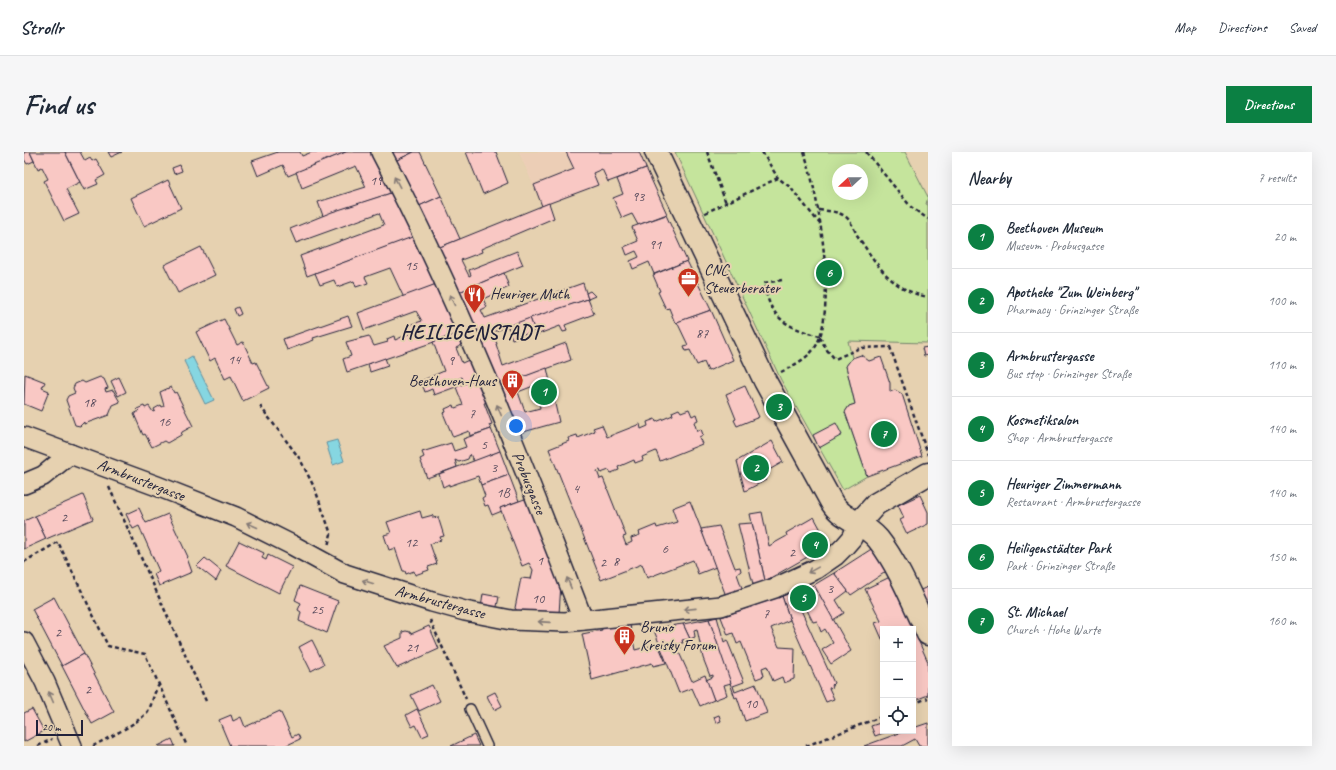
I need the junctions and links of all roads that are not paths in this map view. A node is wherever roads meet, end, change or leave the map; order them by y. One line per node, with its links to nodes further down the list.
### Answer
1 (381, 152): 8 (street, Probusgasse, one-way to 1)
2 (656, 152): 7 (street)
3 (24, 437): 4 (street, Armbrustergasse)
4 (70, 454): 6 (street); 8 (street, Armbrustergasse, one-way to 4)
5 (928, 474): 7 (street)
6 (24, 484)
7 (858, 524): 8 (street, Armbrustergasse, one-way to 8); 9 (street)
8 (583, 620)
9 (928, 634)
10 (24, 642): 12 (street, one-way to 10)
11 (470, 709): 13 (lane)
12 (72, 746)
13 (487, 746)

